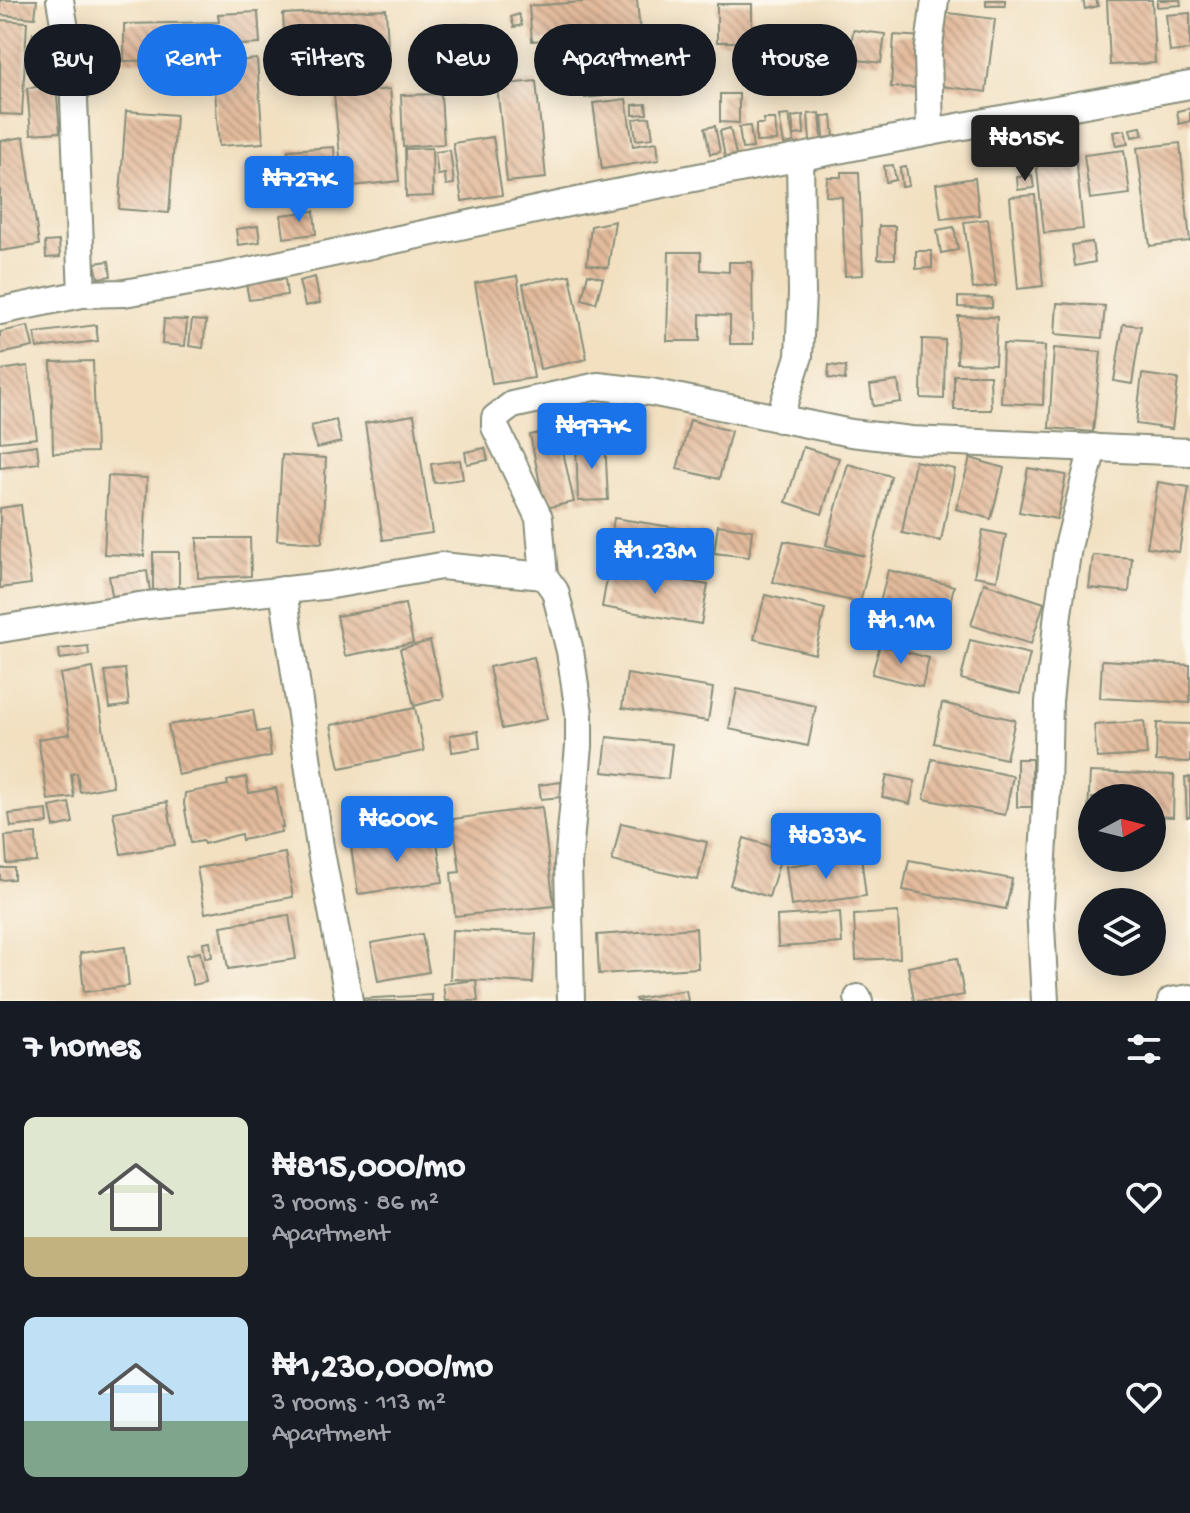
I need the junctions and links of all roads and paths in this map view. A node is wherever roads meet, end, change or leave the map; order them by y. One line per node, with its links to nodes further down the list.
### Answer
1 (60, 0): 6 (street)
2 (935, 0): 4 (street)
3 (1190, 85): 4 (street)
4 (930, 132): 5 (street)
5 (800, 158): 6 (street); 8 (street)
6 (82, 294): 7 (street)
7 (0, 311)
8 (779, 419): 9 (street); 11 (street)
9 (1093, 447): 10 (street); 17 (street)
10 (1190, 452)
11 (544, 576): 12 (street); 16 (street)
12 (283, 590): 13 (street); 15 (street)
13 (0, 629)
14 (1190, 998): 18 (street)
15 (349, 1001)
16 (571, 1001)
17 (1045, 1001)
18 (1171, 1001)

